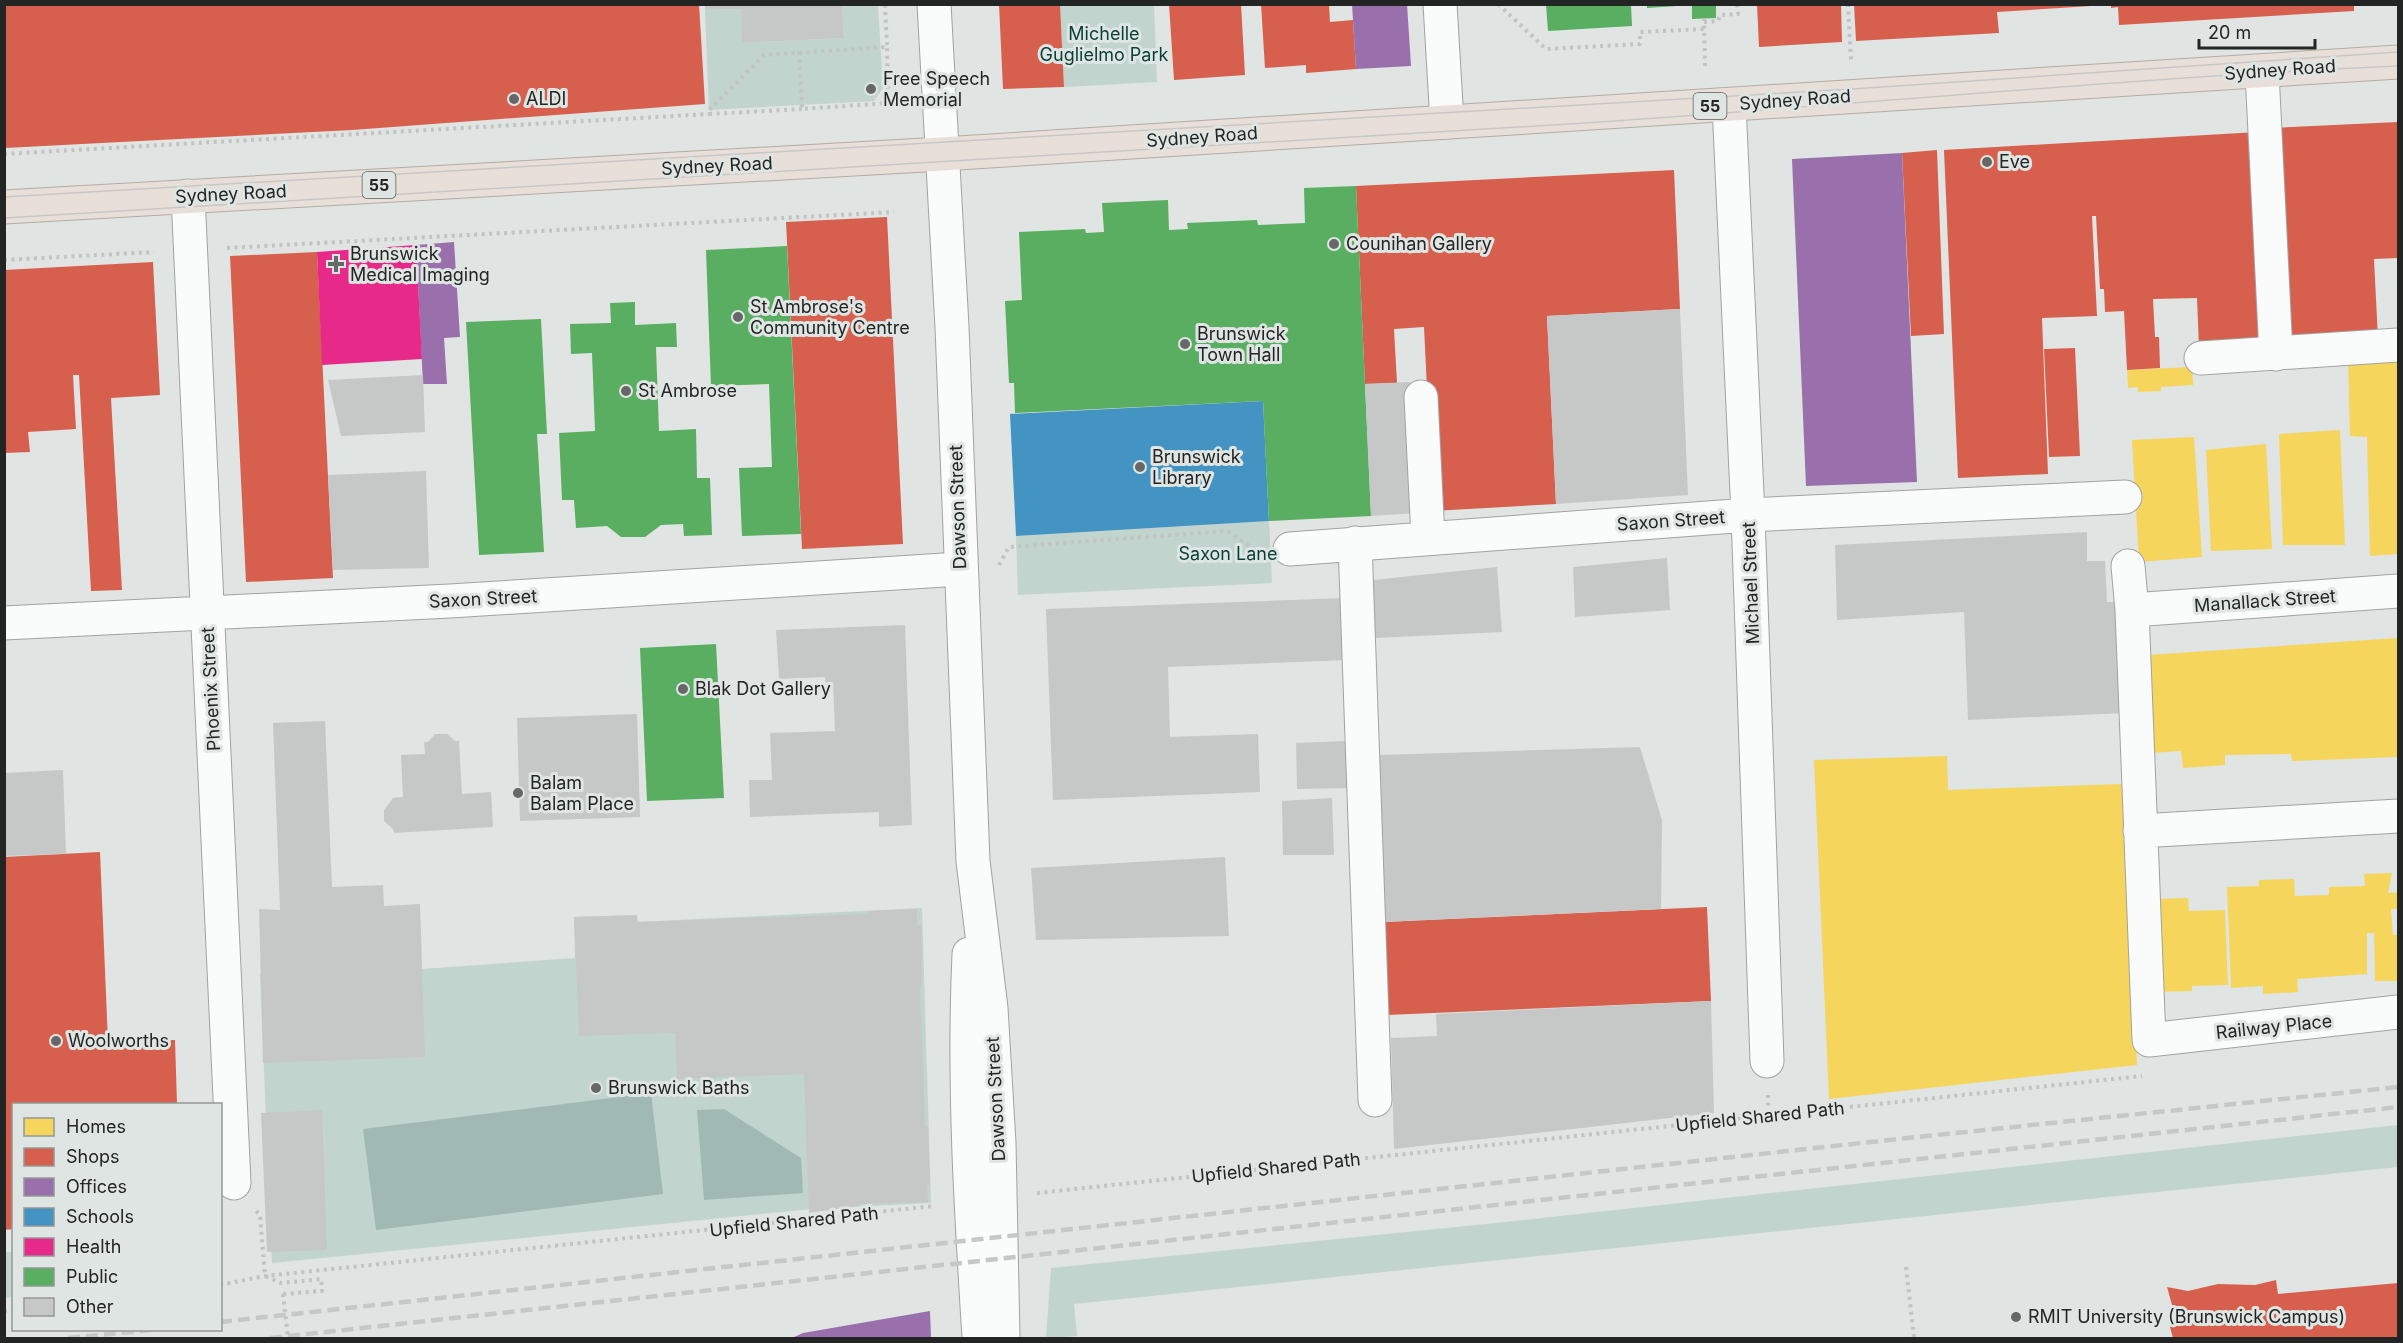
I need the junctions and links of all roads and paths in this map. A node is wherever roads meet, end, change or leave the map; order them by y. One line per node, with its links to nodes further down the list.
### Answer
1 (885, 4): 8 (path)
2 (934, 4): 18 (street, Dawson Street)
3 (1440, 4): 16 (street)
4 (1498, 4): 7 (path)
5 (1737, 4): 7 (path)
6 (1848, 4): 12 (path)
7 (1705, 29): 13 (path)
8 (888, 47): 9 (path); 14 (path)
9 (799, 52): 14 (path); 15 (path)
10 (2398, 62): 11 (highway, Sydney Road / 55)
11 (2262, 72): 12 (highway, Sydney Road / 55); 25 (street)
12 (1852, 96): 13 (highway, Sydney Road / 55)
13 (1717, 105): 16 (highway, Sydney Road / 55); 29 (street, Michael Street)
14 (802, 109): 15 (path)
15 (709, 114): 17 (path)
16 (1447, 122): 18 (highway, Sydney Road / 55)
17 (4, 154)
18 (942, 154): 19 (highway, Sydney Road / 55); 36 (street, Dawson Street)
19 (188, 196): 20 (highway, Sydney Road / 55); 22 (street, Phoenix Street)
20 (4, 207)
21 (894, 212): 22 (path)
22 (190, 250): 23 (path); 39 (street, Phoenix Street)
23 (4, 260)
24 (2398, 345): 25 (street)
25 (2276, 354): 26 (street)
26 (2202, 358)
27 (1421, 397): 30 (street)
28 (2125, 497): 29 (street, Saxon Street)
29 (1749, 515): 30 (street, Saxon Street); 44 (street, Michael Street)
30 (1428, 538): 31 (street, Saxon Street)
31 (1355, 543): 32 (street, Saxon Street); 46 (street)
32 (1290, 549)
33 (1258, 552): 34 (path)
34 (999, 566)
35 (2128, 566): 38 (street)
36 (960, 569): 39 (street, Saxon Street); 48 (street, Dawson Street)
37 (2398, 591): 38 (street, Manallack Street)
38 (2132, 610): 42 (street)
39 (207, 613): 40 (street, Saxon Street); 47 (street, Phoenix Street)
40 (4, 623)
41 (2398, 816): 42 (street)
42 (2140, 831): 43 (street, Railway Place)
43 (2398, 1012)
44 (1767, 1061)
45 (2153, 1075): 48 (path, Upfield Shared Path)
46 (1375, 1100)
47 (234, 1183): 50 (path)
48 (985, 1196): 50 (path, Upfield Shared Path); 53 (street, Dawson Street); 54 (street, Dawson Street)
49 (1906, 1267): 55 (path)
50 (265, 1276): 51 (path, Upfield Shared Path); 52 (path, bridge)
51 (222, 1285)
52 (288, 1338)
53 (979, 1338)
54 (1003, 1338)
55 (1914, 1338)

